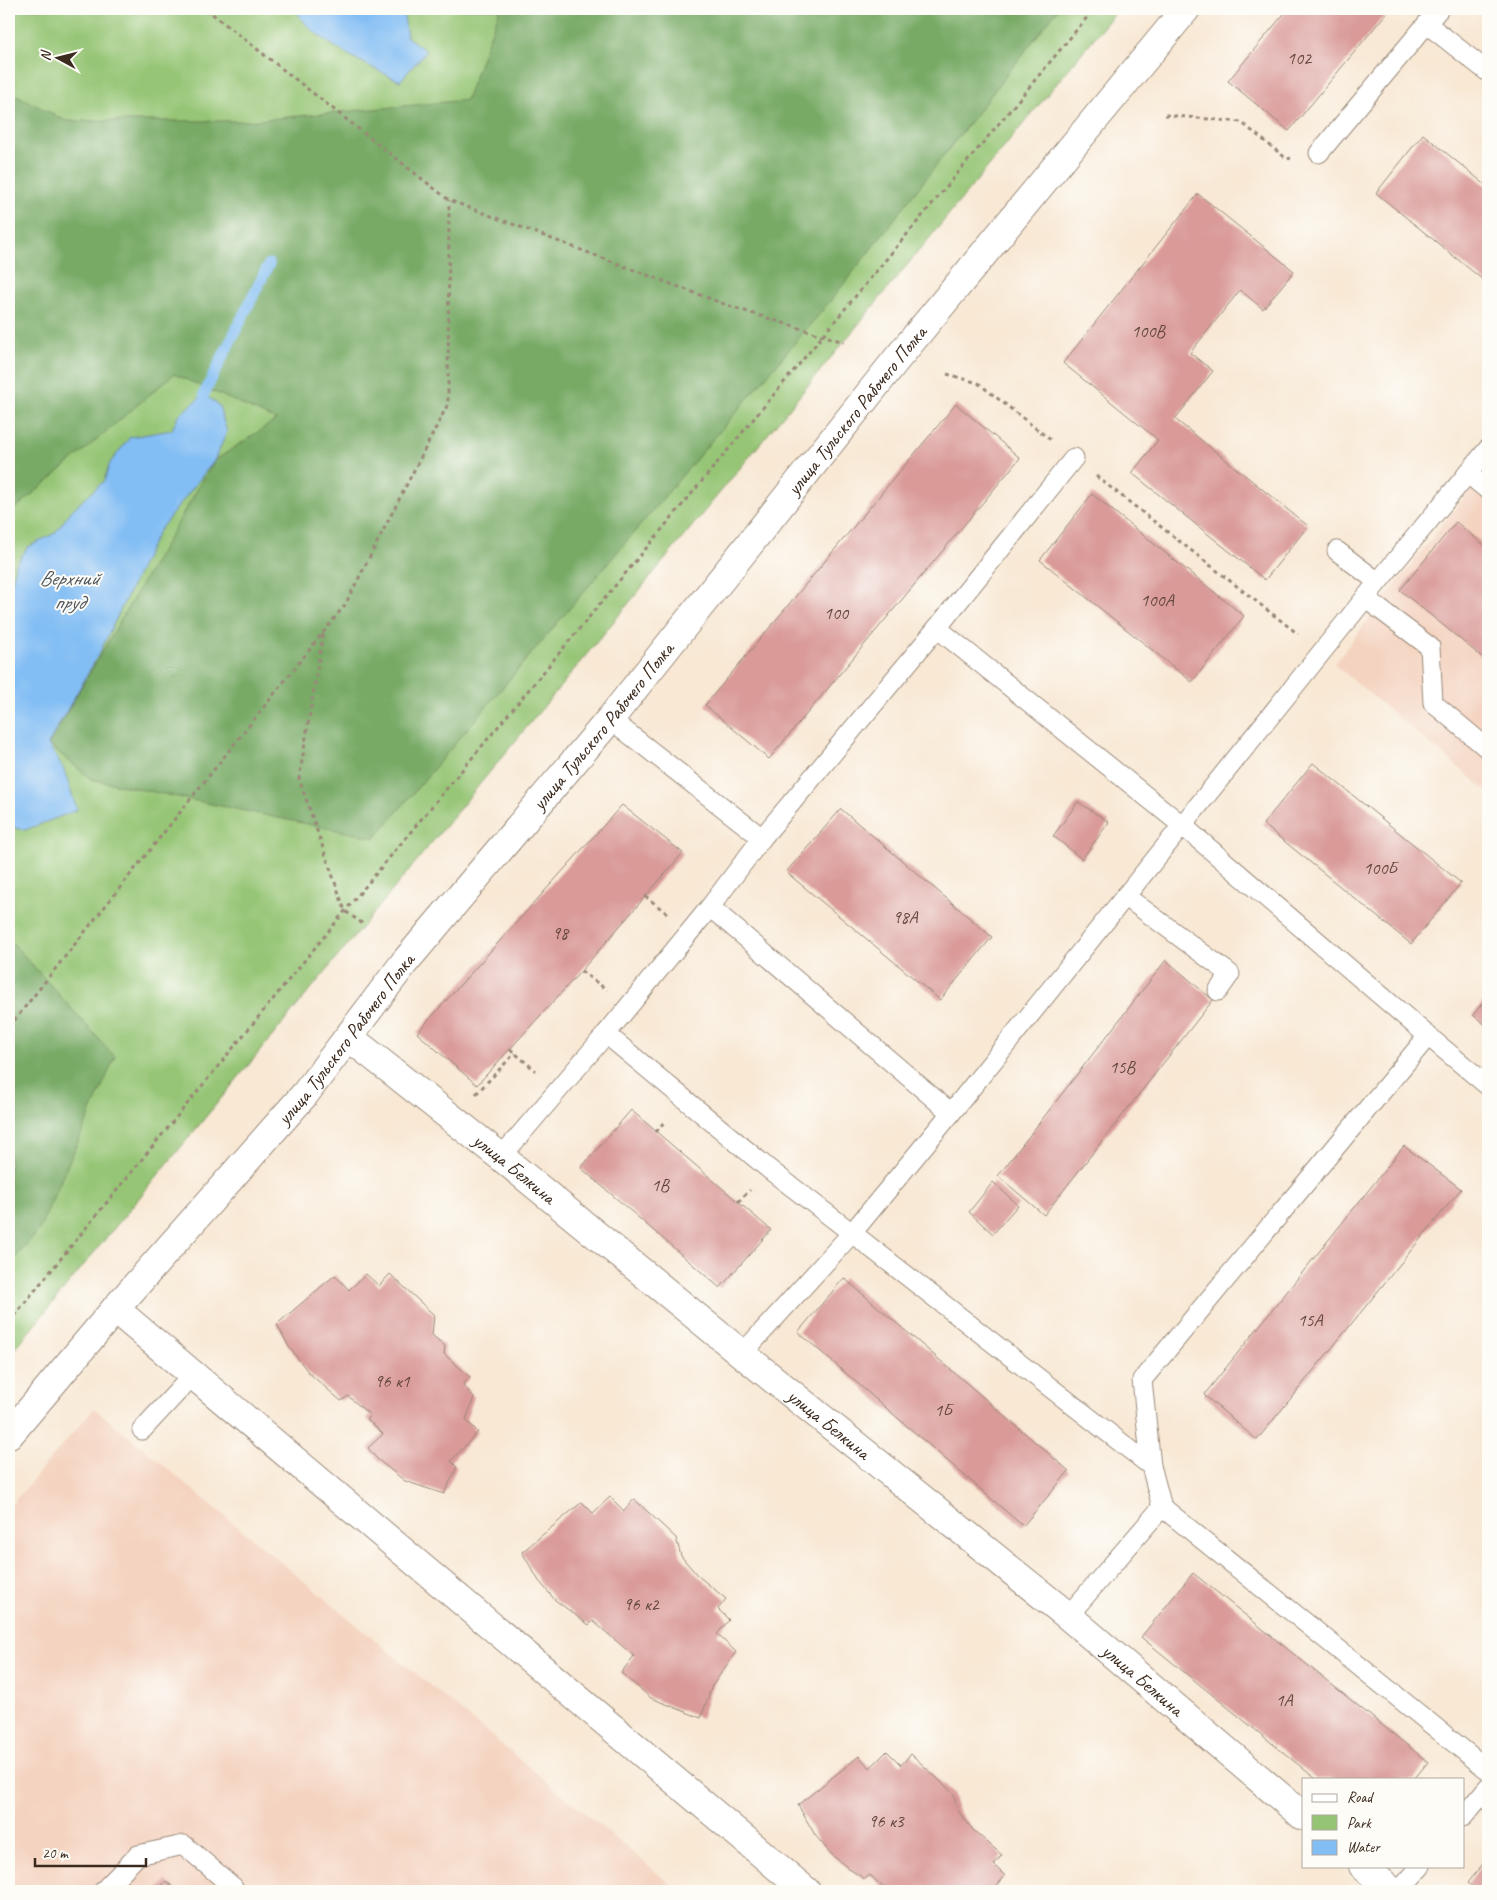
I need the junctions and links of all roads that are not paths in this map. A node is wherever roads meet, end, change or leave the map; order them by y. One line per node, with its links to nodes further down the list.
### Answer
1 (1186, 9): 14 (street, улица Тульского Рабочего Полка)
2 (1439, 9): 3 (lane)
3 (1427, 24): 4 (lane); 5 (lane)
4 (1488, 72)
5 (1319, 153)
6 (1488, 449): 8 (lane)
7 (1074, 458): 13 (lane)
8 (1468, 473): 9 (lane); 11 (lane)
9 (1488, 490)
10 (1337, 551): 11 (lane)
11 (1378, 582): 12 (lane)
12 (1365, 598): 15 (lane); 16 (lane)
13 (937, 628): 16 (lane); 17 (lane)
14 (610, 719): 17 (lane); 23 (street, улица Тульского Рабочего Полка)
15 (1488, 750)
16 (1183, 826): 18 (lane); 22 (lane)
17 (762, 838): 19 (lane)
18 (1125, 896): 20 (lane); 25 (lane)
19 (710, 906): 21 (lane); 25 (lane)
20 (1218, 991)
21 (606, 1034): 26 (lane); 27 (lane)
22 (1428, 1036): 24 (lane); 33 (lane)
23 (350, 1038): 26 (street, улица Белкина); 28 (street, улица Тульского Рабочего Полка)
24 (1488, 1086)
25 (951, 1113): 27 (lane)
26 (501, 1157): 29 (street, улица Белкина)
27 (852, 1233): 29 (lane); 33 (lane)
28 (114, 1309): 30 (street); 32 (street, улица Тульского Рабочего Полка)
29 (742, 1354): 35 (street, улица Белкина)
30 (193, 1375): 31 (lane); 44 (street)
31 (142, 1430)
32 (9, 1436)
33 (1150, 1466): 34 (lane)
34 (1162, 1507): 35 (lane); 36 (lane)
35 (1068, 1616): 38 (street, улица Белкина)
36 (1488, 1770)
37 (1488, 1787): 39 (lane)
38 (1302, 1815)
39 (1464, 1815)
40 (1365, 1868): 45 (street)
41 (1419, 1868): 46 (lane)
42 (103, 1891): 43 (lane)
43 (235, 1891)
44 (806, 1891)
45 (1392, 1891)
46 (1399, 1891)

